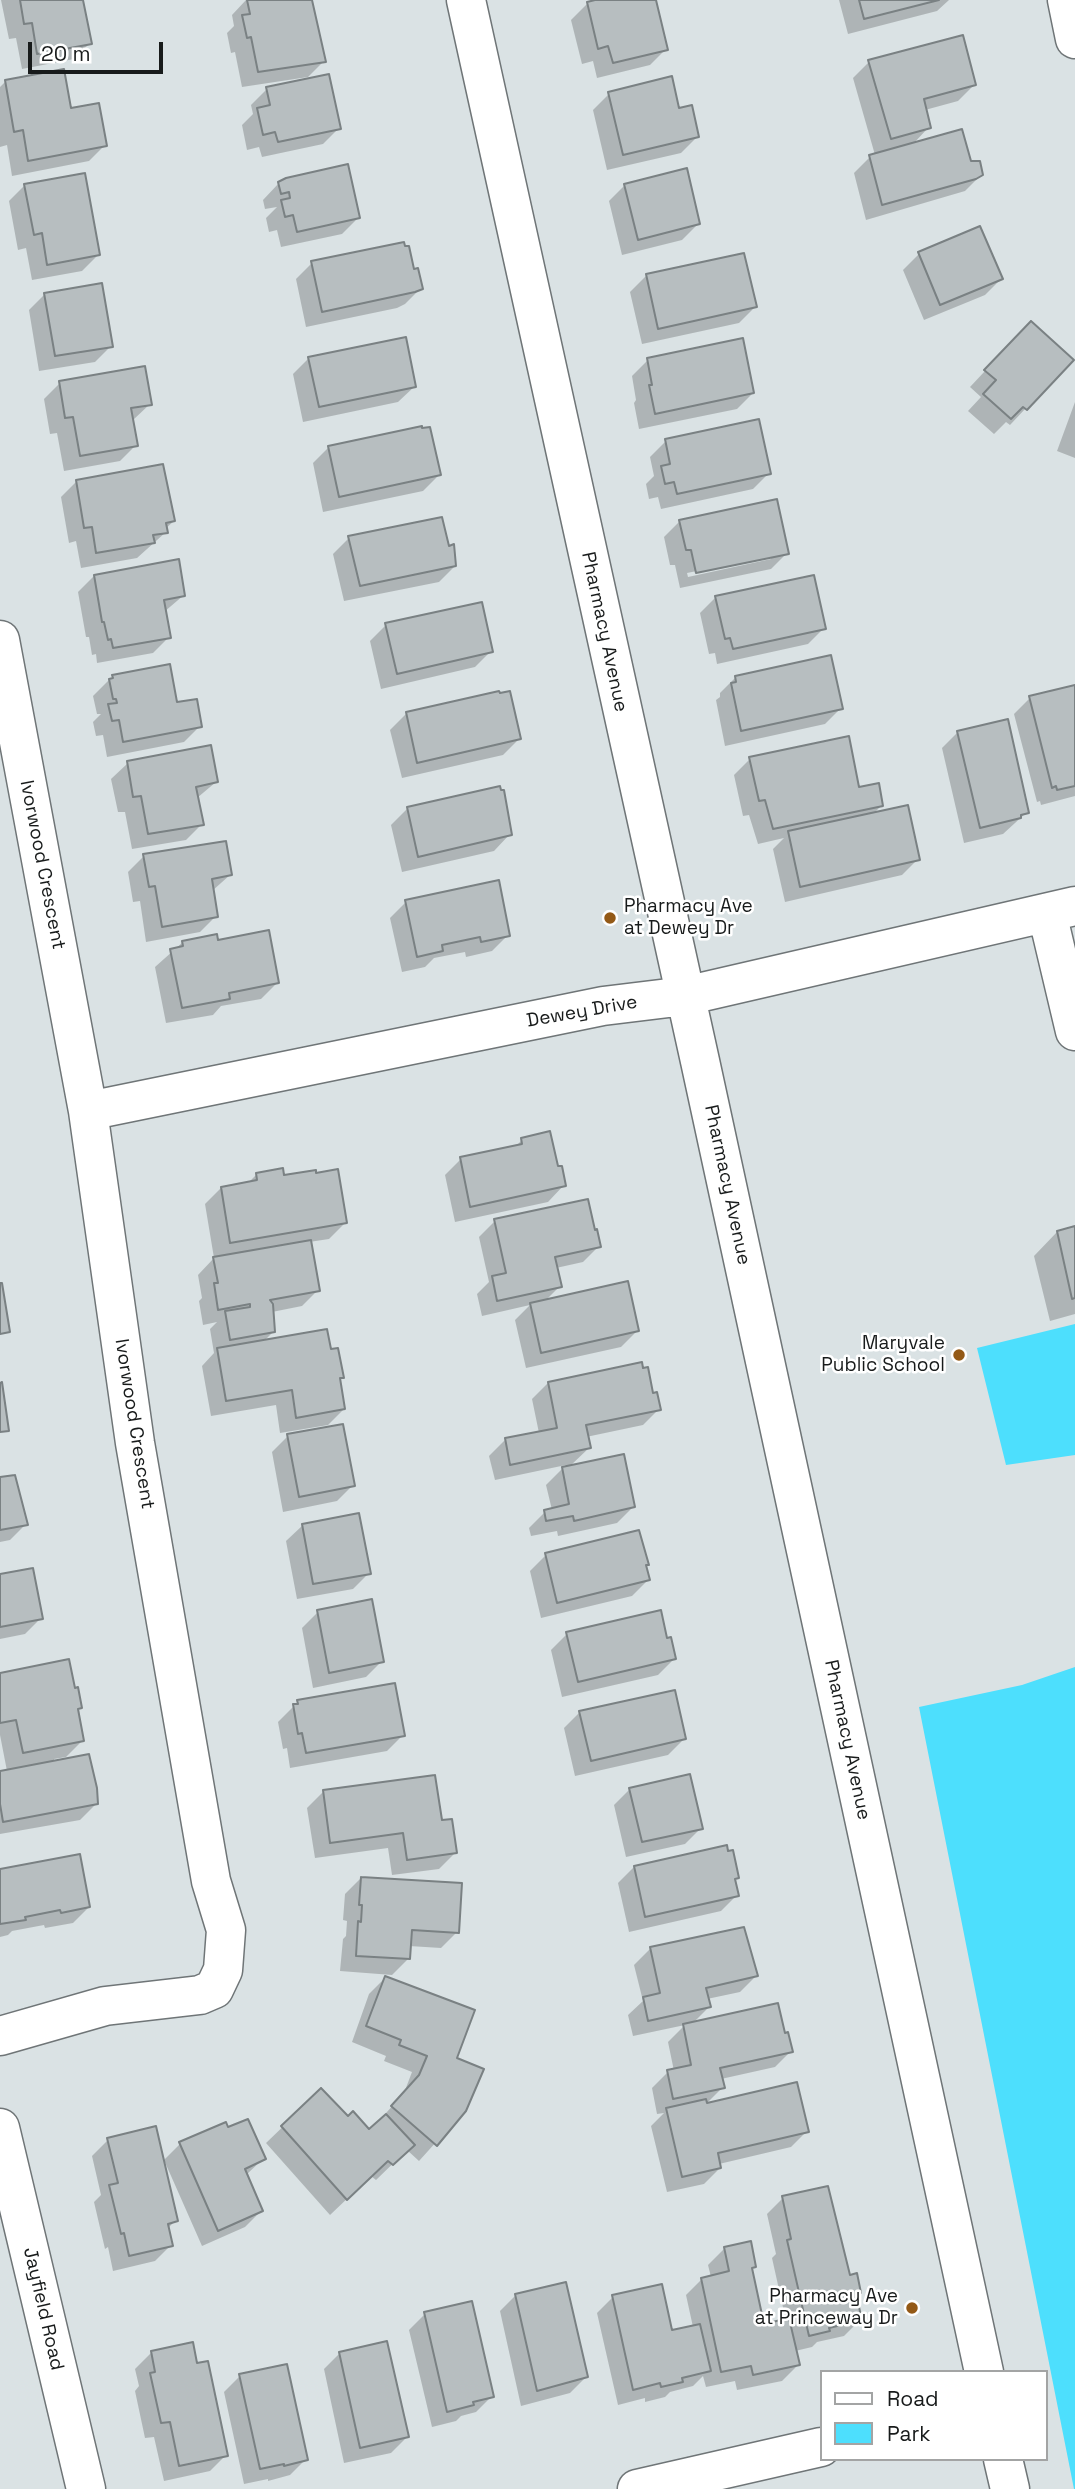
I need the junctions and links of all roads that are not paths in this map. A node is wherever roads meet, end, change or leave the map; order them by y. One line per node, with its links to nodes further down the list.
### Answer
1 (466, 0): 6 (street, Pharmacy Avenue)
2 (1067, 0): 3 (street)
3 (1075, 39)
4 (0, 640): 8 (street, Ivorwood Crescent)
5 (1061, 910): 6 (street, Dewey Drive); 7 (street)
6 (685, 996): 8 (street, Dewey Drive); 11 (street, Pharmacy Avenue)
7 (1073, 1011)
8 (88, 1111): 9 (street, Ivorwood Crescent)
9 (0, 2036)
10 (0, 2128): 14 (street, Jayfield Road)
11 (984, 2370)
12 (820, 2447): 15 (street)
13 (1003, 2461): 16 (street)
14 (86, 2489)
15 (637, 2489)
16 (1010, 2489)

